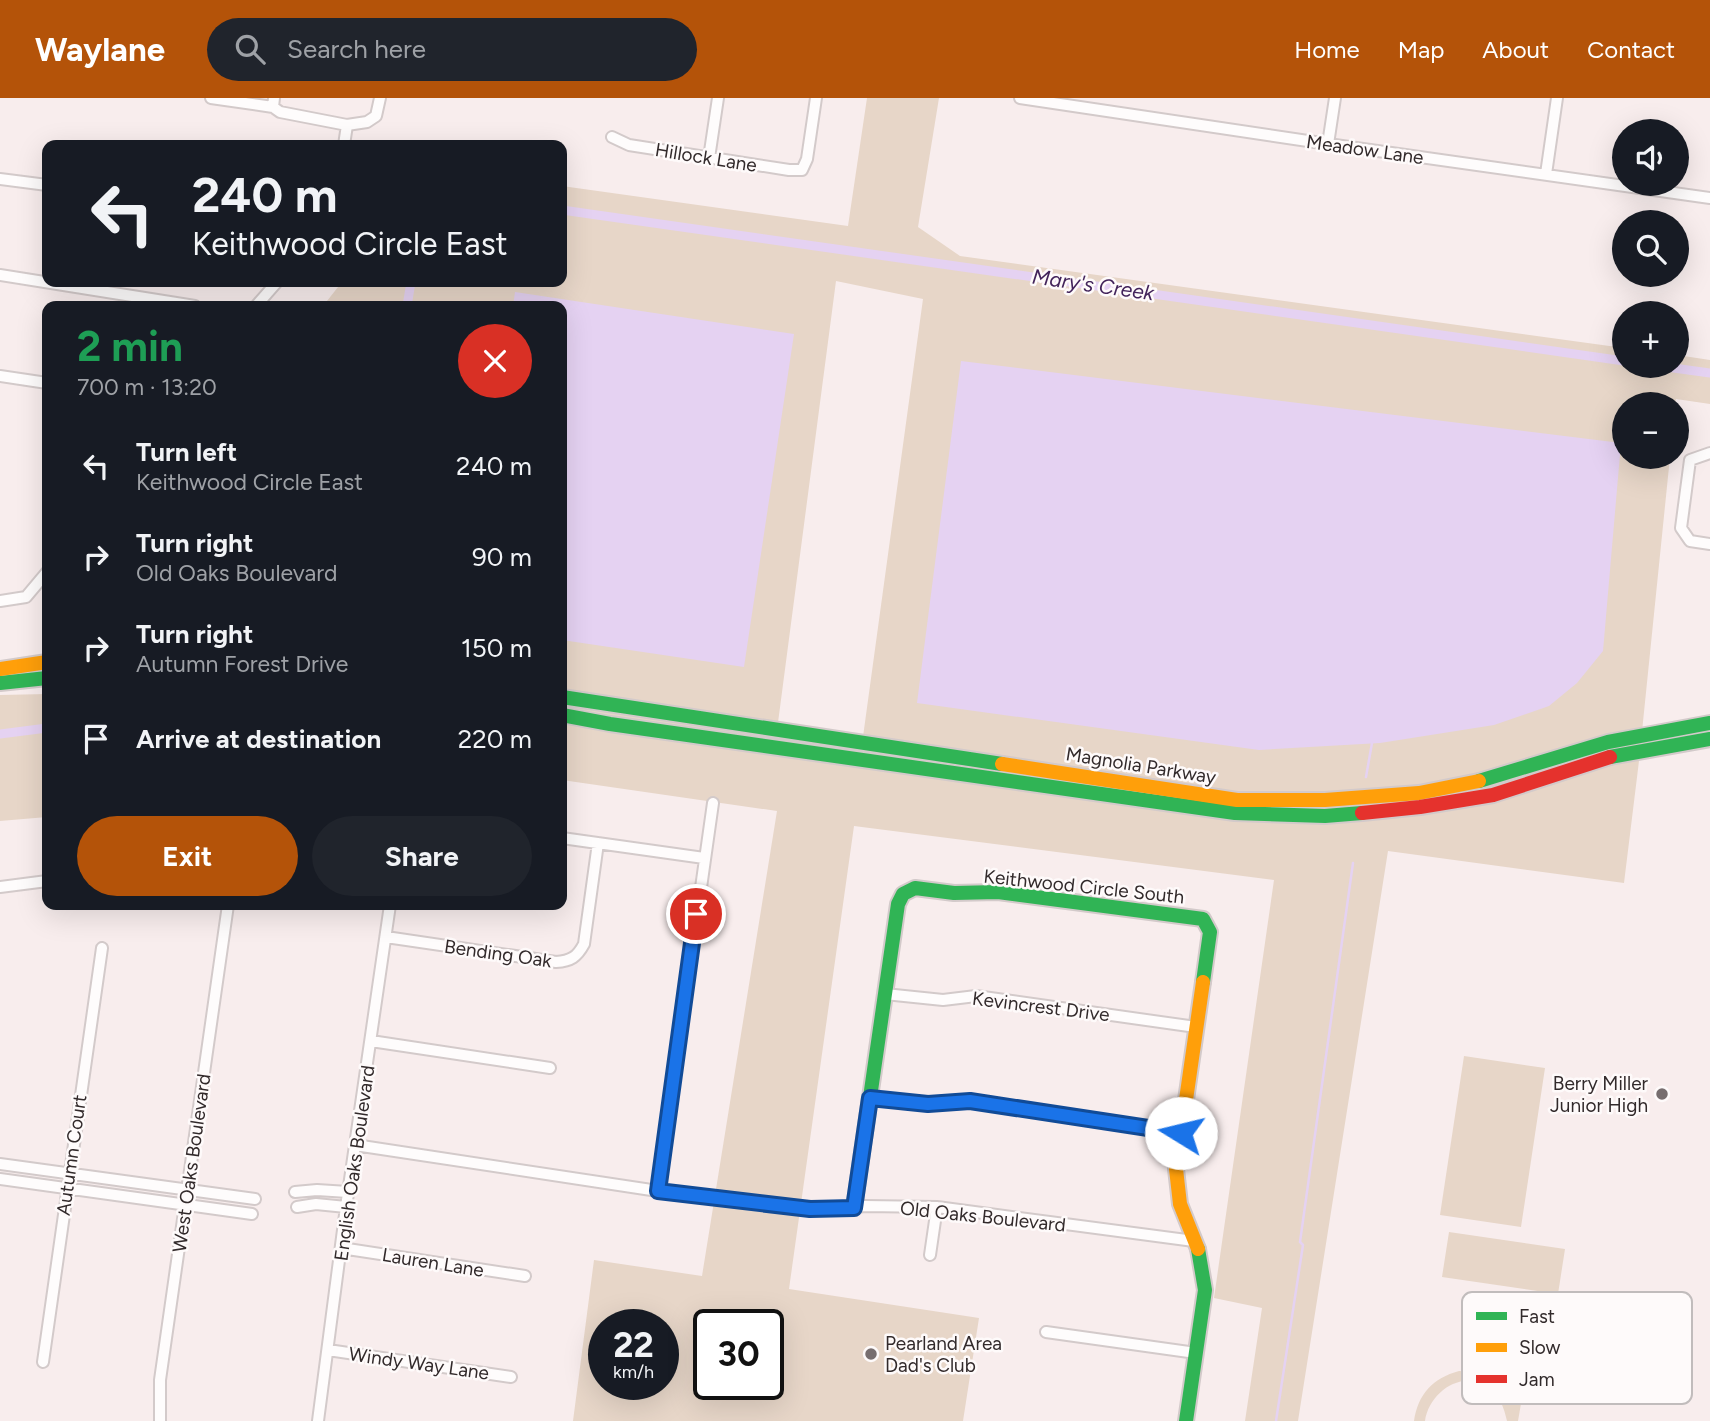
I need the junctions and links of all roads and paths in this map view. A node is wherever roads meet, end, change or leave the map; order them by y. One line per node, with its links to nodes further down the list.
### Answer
1 (211, 98): 9 (street)
2 (380, 98): 11 (street)
3 (718, 98): 15 (street)
4 (816, 98): 15 (street, Hillock Lane)
5 (1020, 98): 10 (street, Meadow Lane)
6 (1113, 98): 10 (street)
7 (1335, 98): 14 (street)
8 (1557, 98): 16 (street)
9 (273, 102): 11 (street)
10 (1111, 111): 14 (street, Meadow Lane)
11 (347, 125): 13 (street)
12 (612, 137): 15 (street, Hillock Lane)
13 (345, 140)
14 (1328, 145): 16 (street, Meadow Lane)
15 (709, 158)
16 (1546, 174): 19 (street, Meadow Lane)
17 (0, 179): 18 (street)
18 (42, 184)
19 (1710, 198)
20 (0, 275): 21 (street)
21 (42, 282)
22 (75, 287): 24 (street)
23 (273, 287): 25 (street)
24 (164, 301)
25 (260, 301)
26 (0, 376): 27 (street)
27 (42, 382)
28 (1708, 453): 29 (street)
29 (1710, 544)
30 (42, 578): 31 (street)
31 (0, 601)
32 (42, 663): 33 (street)
33 (0, 669)
34 (42, 679): 35 (street)
35 (0, 683)
36 (567, 698): 38 (street, Magnolia Parkway)
37 (567, 716): 41 (street, Magnolia Parkway)
38 (724, 722): 41 (street); 42 (street, Magnolia Parkway)
39 (1710, 723): 44 (street, Magnolia Parkway)
40 (1710, 739): 44 (street, Magnolia Parkway)
41 (721, 740): 43 (street, Magnolia Parkway)
42 (883, 745): 43 (street); 46 (street, Magnolia Parkway)
43 (880, 763): 46 (street, Magnolia Parkway)
44 (1442, 796): 46 (street, Magnolia Parkway)
45 (713, 803): 49 (street)
46 (1253, 807)
47 (567, 839): 48 (street)
48 (598, 843): 49 (street); 54 (street, Bending Oak)
49 (704, 858): 68 (street)
50 (42, 882): 51 (street)
51 (0, 887)
52 (227, 910): 67 (street, West Oaks Boulevard)
53 (389, 910): 54 (street, English Oaks Boulevard)
54 (386, 937): 58 (street, English Oaks Boulevard)
55 (102, 948): 64 (street, Autumn Court)
56 (885, 994): 57 (street, Kevincrest Drive); 57 (street, Keithwood Circle South); 60 (street)
57 (1196, 1027): 61 (street)
58 (371, 1041): 59 (street); 62 (street, English Oaks Boulevard)
59 (550, 1068)
60 (870, 1098): 61 (street); 76 (street)
61 (1181, 1133): 78 (street)
62 (355, 1145): 68 (street, Old Oaks Boulevard); 70 (street, English Oaks Boulevard)
63 (0, 1164): 64 (street)
64 (69, 1173): 66 (street, Autumn Court); 67 (street)
65 (0, 1179): 66 (street)
66 (66, 1188): 72 (street); 85 (street, Autumn Court)
67 (187, 1190): 71 (street); 72 (street, West Oaks Boulevard)
68 (658, 1191): 76 (street, Old Oaks Boulevard)
69 (295, 1192): 70 (street)
70 (348, 1192): 74 (street, English Oaks Boulevard)
71 (255, 1199)
72 (184, 1206): 77 (street); 87 (street, West Oaks Boulevard)
73 (297, 1207): 74 (street)
74 (346, 1207): 79 (street, English Oaks Boulevard)
75 (937, 1207): 76 (street, Old Oaks Boulevard); 78 (street, Old Oaks Boulevard); 80 (street)
76 (854, 1208)
77 (252, 1214)
78 (1194, 1241): 84 (street)
79 (341, 1248): 81 (street, Lauren Lane); 83 (street, English Oaks Boulevard)
80 (930, 1255)
81 (526, 1276)
82 (1046, 1332): 84 (street)
83 (328, 1350): 86 (street, Windy Way Lane); 88 (street, English Oaks Boulevard)
84 (1196, 1353): 89 (street)
85 (43, 1362)
86 (511, 1377)
87 (160, 1421)
88 (318, 1421)
89 (1186, 1421)

